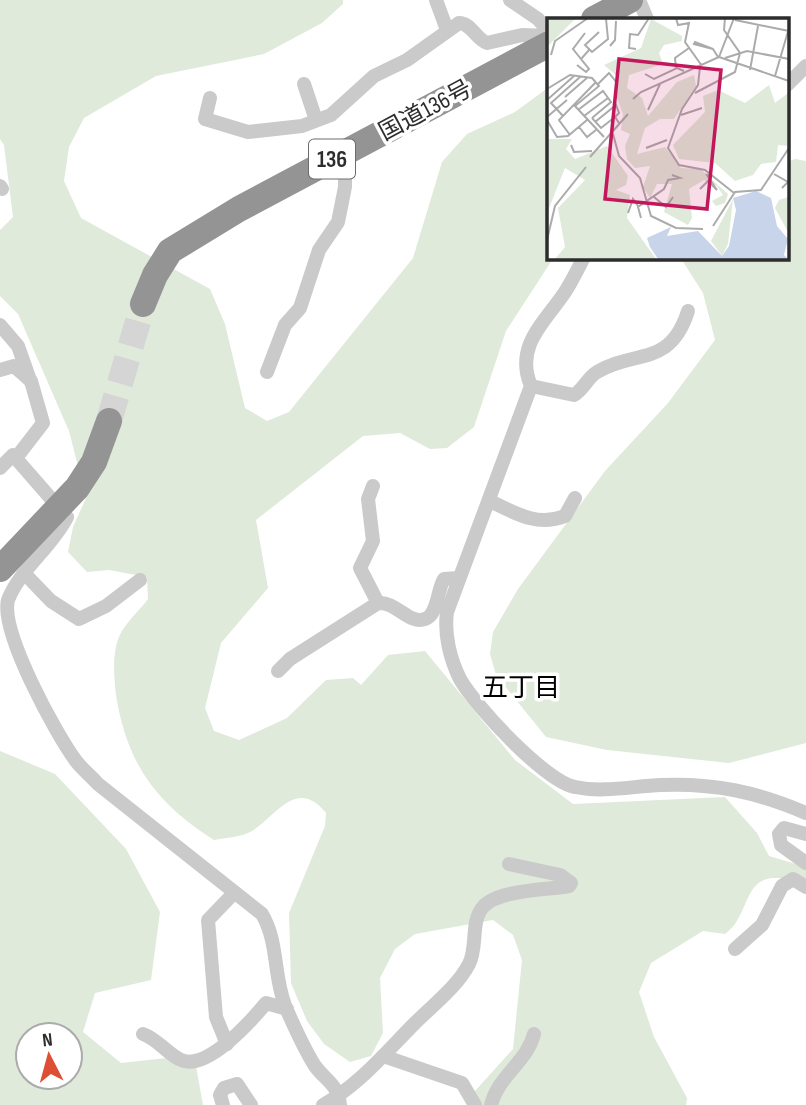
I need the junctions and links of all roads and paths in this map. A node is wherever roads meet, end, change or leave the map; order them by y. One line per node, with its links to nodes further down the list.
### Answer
1 (436, 0): 7 (street)
2 (510, 0): 8 (street)
3 (630, 0): 5 (highway)
4 (639, 0): 6 (street)
5 (596, 18)
6 (647, 18)
7 (447, 30): 9 (street); 15 (street)
8 (547, 31)
9 (547, 34)
10 (547, 45): 16 (highway, 国道136号 / 136)
11 (806, 66): 13 (street)
12 (304, 84): 15 (street)
13 (788, 84)
14 (210, 98): 15 (street)
15 (316, 120)
16 (337, 157): 18 (highway, 国道136号 / 136); 22 (street)
17 (583, 259): 24 (street)
18 (143, 304)
19 (688, 311): 24 (street)
20 (0, 325): 23 (street)
21 (0, 370): 23 (street)
22 (267, 372)
23 (31, 381): 26 (street)
24 (531, 386): 30 (street)
25 (109, 421): 31 (highway)
26 (16, 458): 27 (street); 31 (street)
27 (0, 468)
28 (373, 486): 35 (street)
29 (575, 498): 30 (street)
30 (490, 501): 33 (street)
31 (58, 508): 32 (highway)
32 (12, 572): 34 (street); 42 (street)
33 (459, 578): 35 (street); 37 (street)
34 (140, 580)
35 (378, 603): 36 (street)
36 (278, 671)
37 (806, 813)
38 (806, 834): 39 (street)
39 (806, 863)
40 (509, 864): 48 (street)
41 (806, 887): 43 (street)
42 (234, 893): 44 (street); 47 (street)
43 (735, 950)
44 (287, 1009): 47 (street); 49 (street)
45 (143, 1034): 47 (street)
46 (534, 1034): 54 (street)
47 (228, 1044)
48 (383, 1056): 49 (street); 53 (street)
49 (340, 1100): 52 (street)
50 (223, 1105): 51 (street)
51 (251, 1105)
52 (323, 1105)
53 (475, 1105)
54 (491, 1105)

